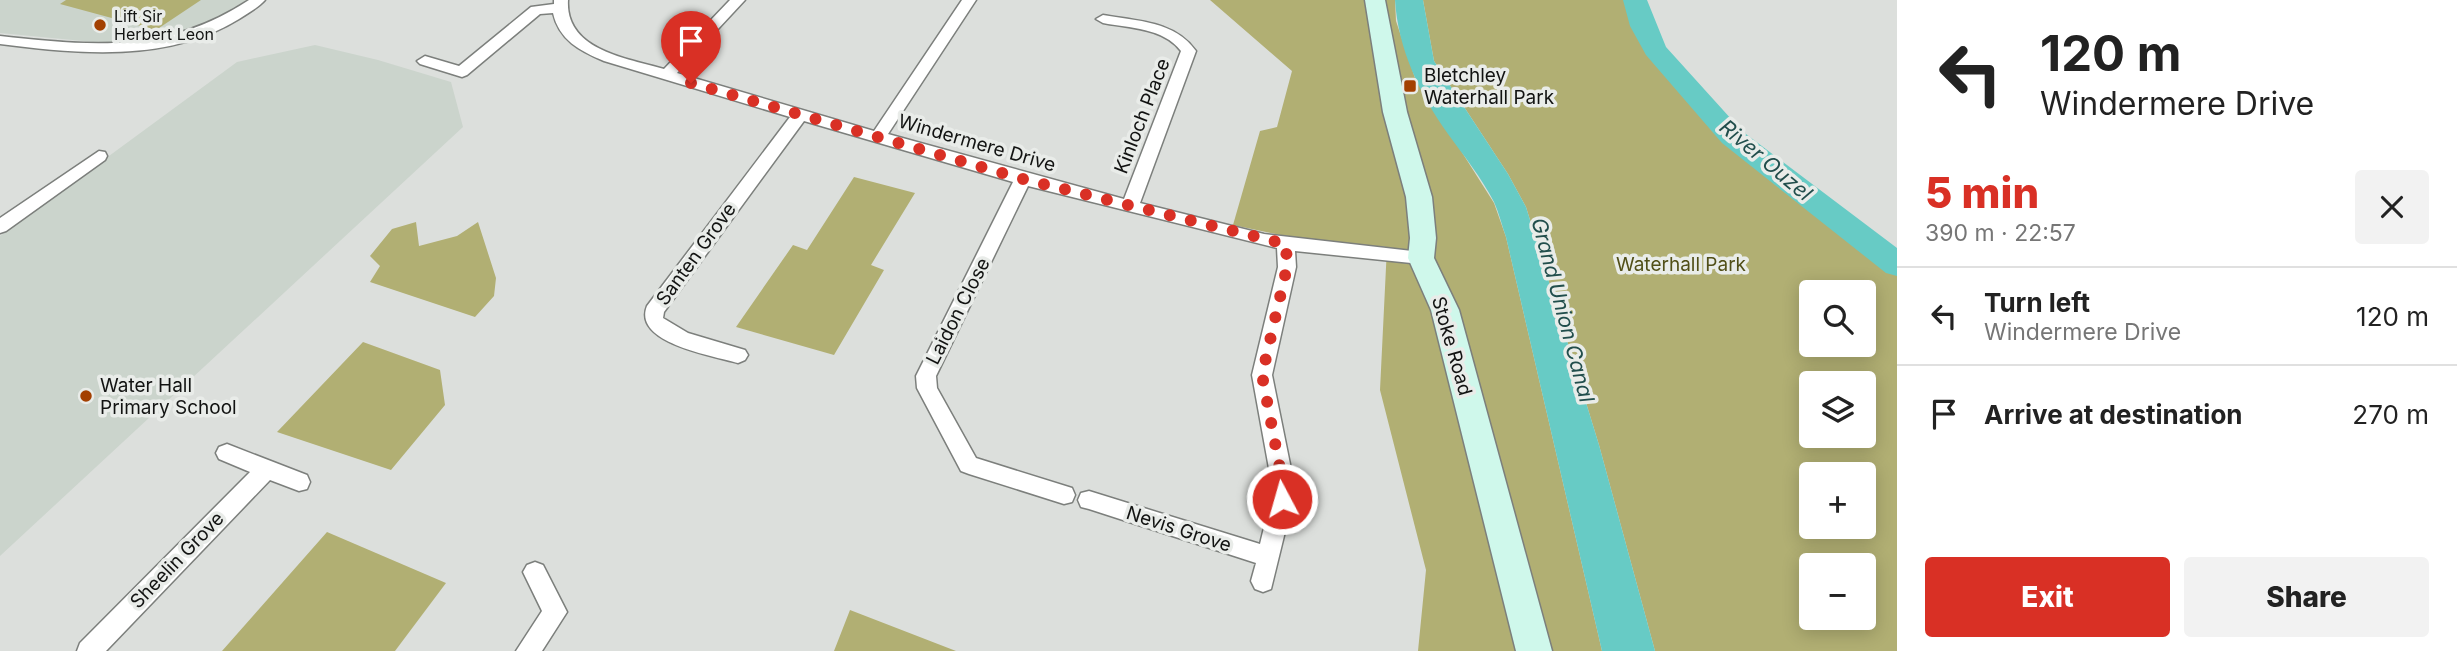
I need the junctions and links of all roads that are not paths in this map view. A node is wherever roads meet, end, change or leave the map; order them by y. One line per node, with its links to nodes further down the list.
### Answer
1 (258, 0): 7 (street)
2 (738, 0): 9 (street)
3 (969, 0): 11 (street)
4 (1375, 0): 17 (street, Stoke Road)
5 (560, 4): 8 (street); 9 (street, Windermere Drive)
6 (1103, 19): 14 (street, Kinloch Place)
7 (0, 40)
8 (425, 61)
9 (667, 75): 10 (street, Windermere Drive)
10 (800, 115): 11 (street, Windermere Drive); 18 (street, Santen Grove)
11 (878, 137): 13 (street, Windermere Drive)
12 (99, 156): 15 (street)
13 (1023, 179): 14 (street, Windermere Drive); 22 (street, Laidon Close)
14 (1130, 206): 16 (street, Windermere Drive)
15 (0, 227)
16 (1286, 244): 17 (street, Windermere Drive); 24 (street)
17 (1421, 258): 29 (street, Stoke Road)
18 (738, 355)
19 (227, 453): 20 (street)
20 (266, 469): 21 (street); 27 (street, Sheelin Grove)
21 (299, 482)
22 (1064, 495)
23 (1089, 500): 24 (street, Nevis Grove)
24 (1269, 557): 26 (street)
25 (535, 572): 28 (street)
26 (1263, 581)
27 (89, 651)
28 (528, 651)
29 (1534, 651)

